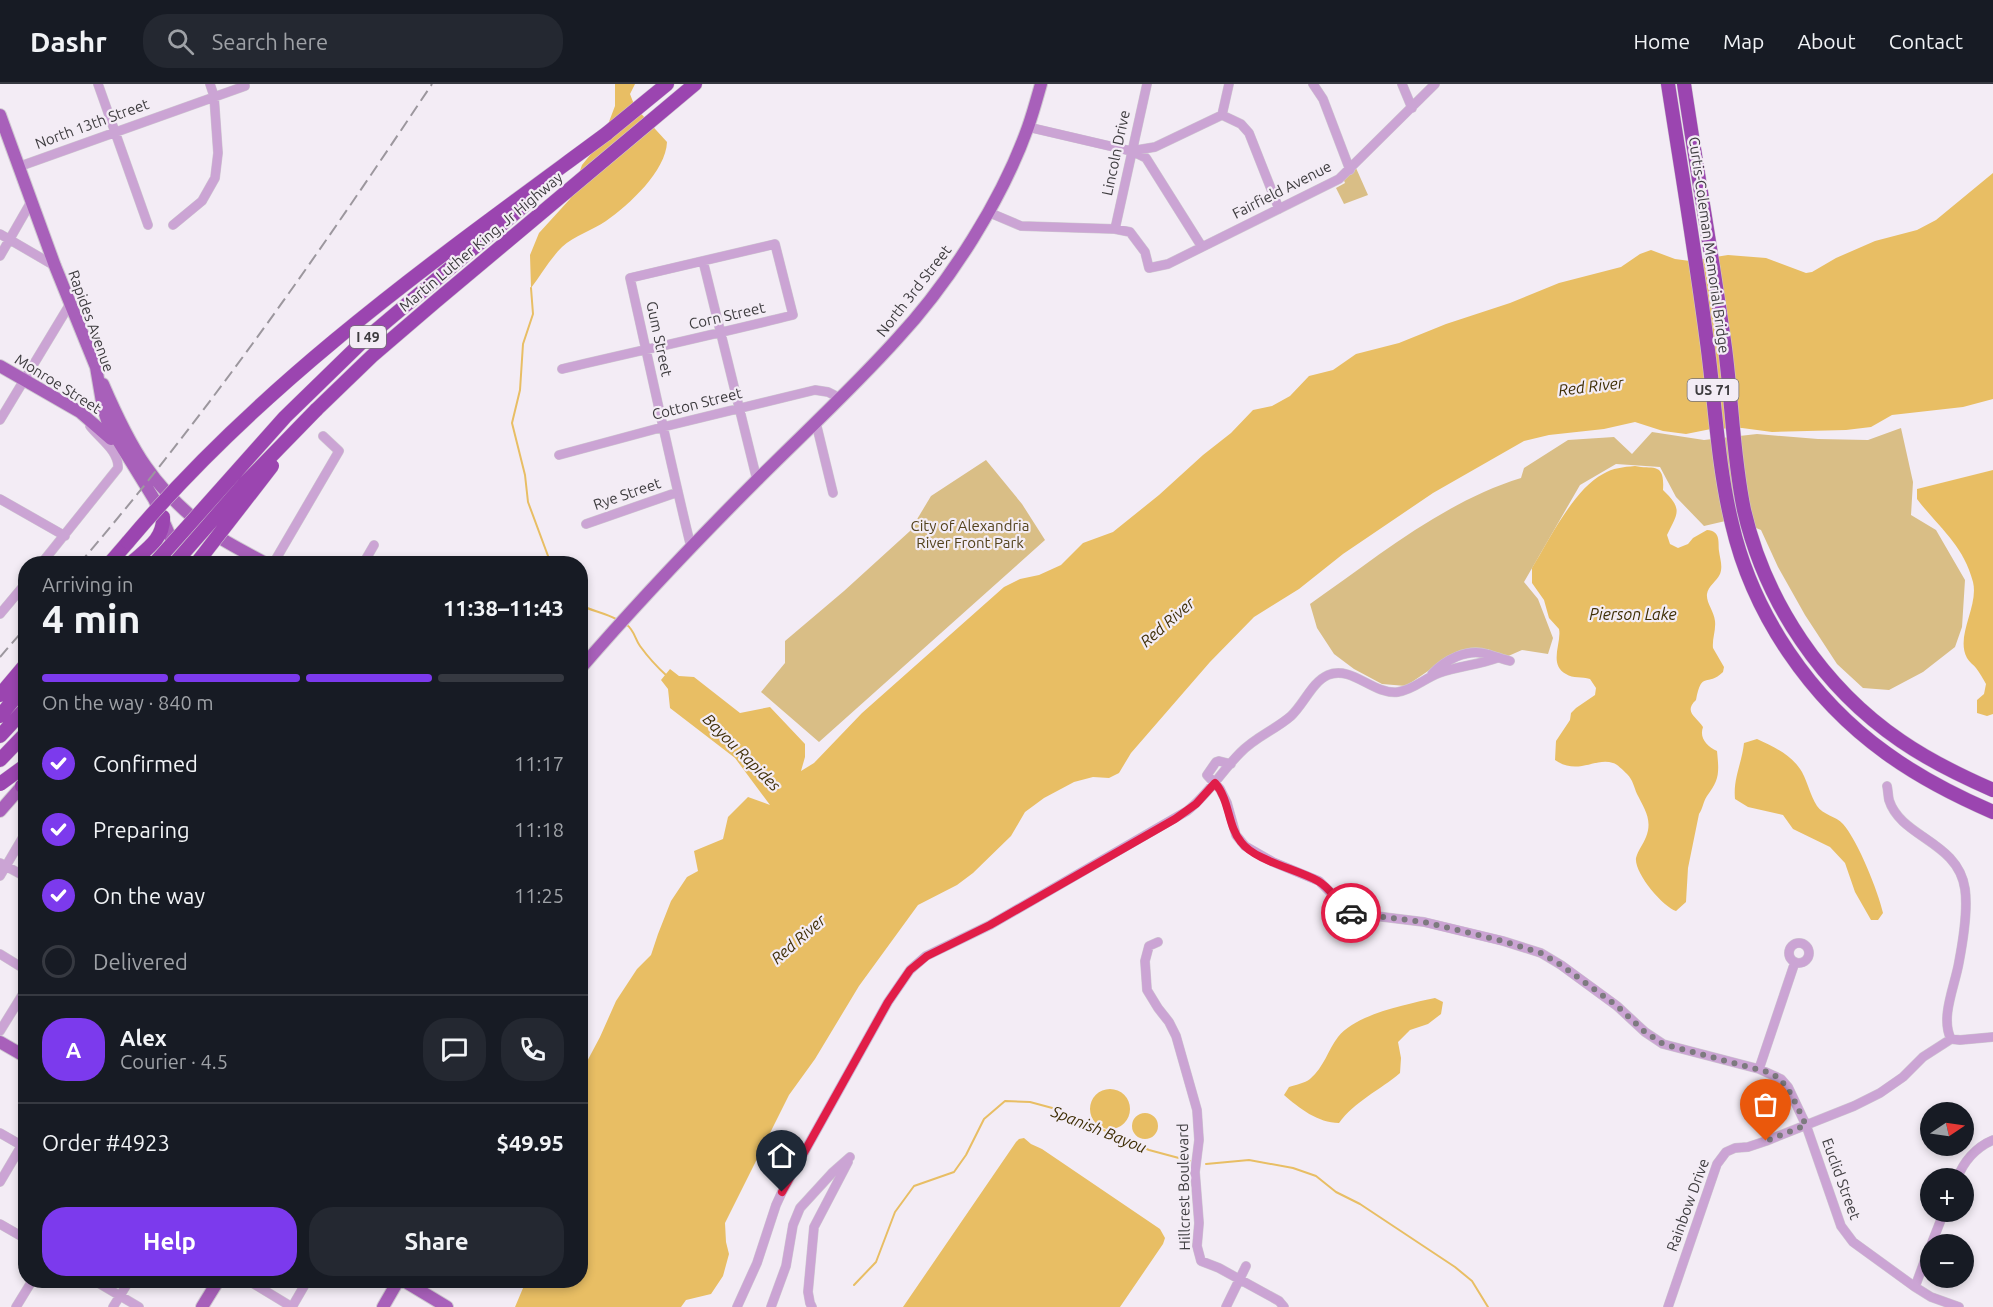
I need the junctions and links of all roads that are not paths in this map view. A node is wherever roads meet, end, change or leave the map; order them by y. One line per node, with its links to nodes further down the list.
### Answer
1 (98, 84): 19 (street)
2 (210, 84): 14 (street)
3 (667, 84): 20 (highway, Martin Luther King, Jr Highway / I 49)
4 (695, 84): 45 (highway, Martin Luther King, Jr Highway / I 49)
5 (1041, 84): 18 (main road, North 3rd Street)
6 (1147, 84): 21 (street, Lincoln Drive)
7 (1229, 84): 17 (street)
8 (1313, 84): 23 (street)
9 (1402, 84): 15 (street)
10 (1435, 84): 15 (street, Fairfield Avenue)
11 (1668, 84): 93 (highway, Curtis-Coleman Memorial Bridge / US 71)
12 (1684, 84): 90 (highway, Curtis-Coleman Memorial Bridge / US 71)
13 (245, 86): 14 (street, North 13th Street)
14 (214, 96): 19 (street, North 13th Street); 28 (street)
15 (1412, 108): 23 (street, Fairfield Avenue)
16 (0, 115): 22 (main road, Rapides Avenue)
17 (1222, 115): 21 (street); 25 (street)
18 (1028, 127): 21 (street); 26 (main road, North 3rd Street)
19 (115, 132): 22 (street, North 13th Street); 27 (street)
20 (606, 134): 63 (highway, bridge); 65 (highway, Martin Luther King, Jr Highway / I 49, bridge)
21 (1131, 151): 29 (street, Lincoln Drive); 32 (street)
22 (18, 167): 24 (main road, Rapides Avenue)
23 (1350, 170): 25 (street, Fairfield Avenue)
24 (32, 202): 31 (street); 35 (main road, Rapides Avenue)
25 (1279, 209): 32 (street, Fairfield Avenue)
26 (988, 212): 29 (street); 43 (main road, North 3rd Street)
27 (147, 225)
28 (173, 225)
29 (1115, 229): 32 (street, Fairfield Avenue)
30 (0, 234): 31 (street)
31 (10, 240): 33 (street); 35 (street)
32 (1202, 247)
33 (0, 256)
34 (703, 261): 37 (street); 37 (street, Corn Street); 38 (street, Gum Street)
35 (55, 266): 36 (main road, Rapides Avenue)
36 (70, 304): 40 (main road, Rapides Avenue); 42 (street)
37 (722, 333): 38 (street, Corn Street); 44 (street)
38 (646, 349): 41 (street, Corn Street); 49 (street, Gum Street)
39 (0, 366): 42 (main road, Monroe Street)
40 (96, 367): 51 (main road, Rapides Avenue); 69 (main road, Monroe Street)
41 (562, 369)
42 (23, 380): 46 (main road, Monroe Street); 47 (street)
43 (840, 398): 44 (street, Cotton Street); 48 (main road, North 3rd Street)
44 (740, 408): 49 (street, Cotton Street); 53 (street)
45 (316, 410): 67 (highway, Martin Luther King, Jr Highway / I 49, bridge); 68 (highway, bridge)
46 (80, 412): 51 (main road, Monroe Street); 59 (street)
47 (0, 420)
48 (816, 423): 53 (main road, North 3rd Street); 55 (street)
49 (663, 427): 52 (street, Cotton Street); 54 (street, Gum Street)
50 (323, 436): 70 (street)
51 (124, 454): 57 (main road, Rapides Avenue)
52 (559, 455)
53 (757, 480): 61 (main road, North 3rd Street)
54 (678, 492): 58 (street, Rye Street); 61 (street, Gum Street)
55 (833, 493)
56 (0, 500): 59 (street)
57 (163, 518): 64 (highway); 66 (main road, Rapides Avenue)
58 (586, 524)
59 (64, 536): 62 (street)
60 (374, 545): 71 (street)
61 (692, 547): 74 (main road, North 3rd Street)
62 (48, 556)
63 (116, 556)
64 (139, 556)
65 (161, 556)
66 (179, 556)
67 (181, 556)
68 (202, 556)
69 (253, 556)
70 (278, 556)
71 (368, 556)
72 (18, 593): 73 (street)
73 (0, 614)
74 (588, 660)
75 (1510, 661): 87 (street)
76 (18, 674): 77 (highway)
77 (0, 695)
78 (18, 695): 79 (highway)
79 (0, 716)
80 (18, 717): 81 (highway)
81 (0, 736)
82 (18, 741): 83 (highway)
83 (0, 760)
84 (18, 771): 88 (highway, bridge)
85 (0, 773): 86 (main road)
86 (18, 782)
87 (1215, 783): 108 (street, Euclid Street); 138 (street)
88 (0, 784)
89 (1887, 786): 105 (street)
90 (1993, 790)
91 (18, 792): 92 (main road)
92 (0, 811)
93 (1993, 812)
94 (18, 843): 95 (street)
95 (3, 864): 96 (street); 97 (street)
96 (18, 872)
97 (0, 876)
98 (1158, 942): 120 (street, Hillcrest Boulevard)
99 (0, 954): 101 (street)
100 (1795, 962): 108 (street)
101 (18, 965)
102 (18, 1002): 103 (street)
103 (0, 1031)
104 (1993, 1037): 105 (street, Rainbow Drive)
105 (1951, 1039): 109 (street, Rainbow Drive)
106 (0, 1042): 107 (main road)
107 (18, 1052)
108 (1759, 1069): 109 (street, Euclid Street)
109 (1806, 1125): 121 (street, Euclid Street); 143 (street, Rainbow Drive)
110 (0, 1133): 112 (street)
111 (1993, 1140): 114 (street)
112 (18, 1141)
113 (18, 1154): 115 (street)
114 (1963, 1168)
115 (0, 1182)
116 (0, 1224): 117 (street)
117 (18, 1234)
118 (1246, 1266): 120 (street)
119 (1920, 1274): 121 (street)
120 (1240, 1279): 141 (street); 142 (street)
121 (1915, 1287): 144 (street, Euclid Street)
122 (28, 1288): 131 (street)
123 (107, 1288): 130 (street)
124 (125, 1288): 130 (street)
125 (214, 1288): 134 (main road)
126 (261, 1288): 135 (street)
127 (304, 1288): 135 (street)
128 (394, 1288): 136 (main road)
129 (416, 1288): 137 (main road)
130 (120, 1296): 132 (street); 133 (street)
131 (16, 1307)
132 (113, 1307)
133 (139, 1307)
134 (202, 1307)
135 (292, 1307)
136 (383, 1307)
137 (447, 1307)
138 (737, 1307)
139 (771, 1307): 140 (street)
140 (812, 1307)
141 (1226, 1307)
142 (1284, 1307)
143 (1668, 1307)
144 (1959, 1307)

